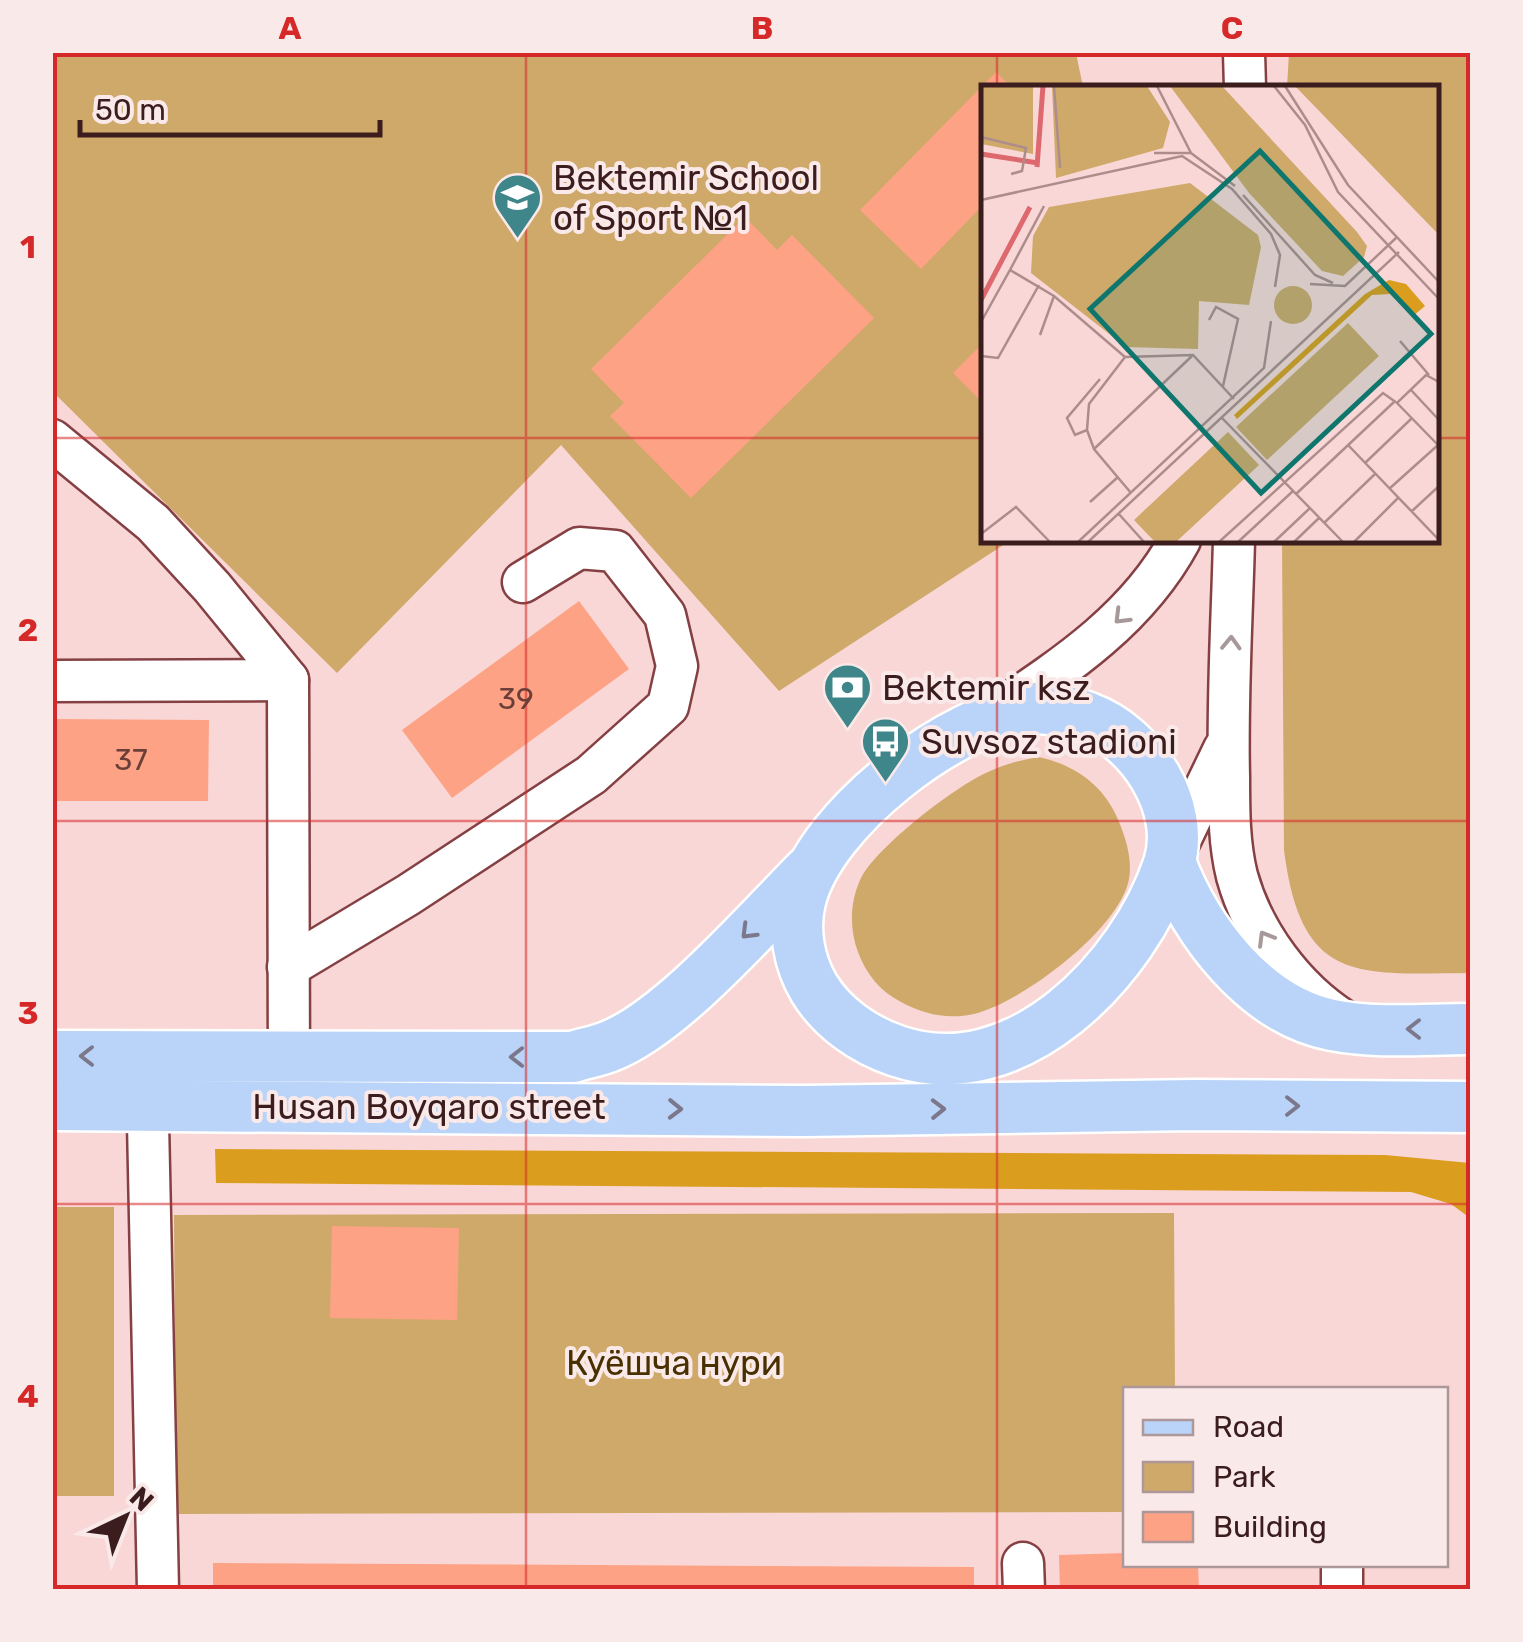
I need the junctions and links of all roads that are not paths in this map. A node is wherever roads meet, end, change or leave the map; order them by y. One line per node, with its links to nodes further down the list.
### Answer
1 (1218, 52): 3 (street)
2 (1244, 52): 4 (street)
3 (1218, 85)
4 (1245, 85)
5 (52, 440): 9 (street)
6 (1179, 542): 11 (street, one-way to 11)
7 (1234, 542): 12 (street, one-way to 7)
8 (523, 582): 15 (street)
9 (288, 680): 10 (street); 15 (street)
10 (52, 681)
11 (986, 719): 13 (main road, Husan Boyqaro street); 14 (main road, Husan Boyqaro street)
12 (1228, 741): 13 (street); 17 (street, one-way to 12)
13 (1170, 862): 17 (main road, Husan Boyqaro street); 21 (main road, Husan Boyqaro street)
14 (817, 864): 20 (main road, Husan Boyqaro street, one-way to 20); 21 (main road, Husan Boyqaro street)
15 (288, 967): 20 (street)
16 (1470, 1029): 17 (main road, Husan Boyqaro street, one-way to 17)
17 (1358, 1030)
18 (52, 1056): 19 (main road, Husan Boyqaro street, one-way to 18)
19 (147, 1057): 20 (main road, Husan Boyqaro street); 24 (street)
20 (288, 1057): 25 (street)
21 (958, 1060): 22 (main road, Husan Boyqaro street); 27 (main road, Husan Boyqaro street)
22 (1194, 1105): 26 (main road, Husan Boyqaro street, one-way to 26); 27 (main road, Husan Boyqaro street, one-way to 22)
23 (52, 1106): 24 (main road, Husan Boyqaro street)
24 (148, 1106): 25 (main road, Husan Boyqaro street); 28 (street)
25 (290, 1106): 27 (main road, Husan Boyqaro street, one-way to 27)
26 (1470, 1107)
27 (805, 1111)
28 (158, 1590)

